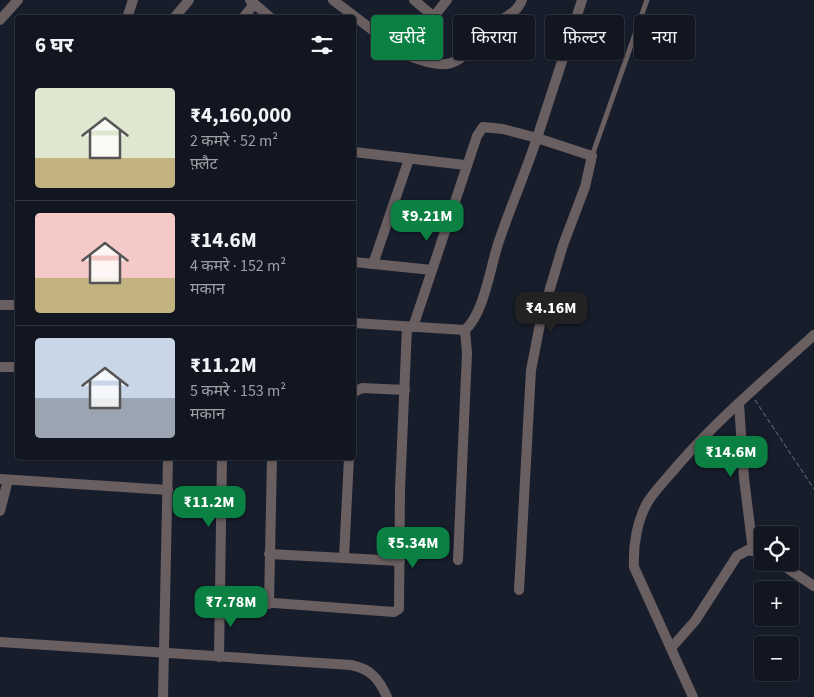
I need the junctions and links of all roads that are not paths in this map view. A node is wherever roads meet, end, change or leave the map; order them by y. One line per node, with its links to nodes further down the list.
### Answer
1 (18, 0): 19 (street)
2 (133, 0): 11 (street)
3 (189, 0): 12 (street)
4 (333, 0): 15 (street)
5 (414, 0): 16 (street)
6 (446, 0): 17 (street)
7 (522, 0): 21 (street)
8 (582, 0): 22 (street)
9 (647, 0): 24 (lane)
10 (252, 2): 13 (street); 14 (street)
11 (128, 15)
12 (176, 15)
13 (245, 15)
14 (267, 15)
15 (353, 15)
16 (432, 15)
17 (434, 15)
18 (356, 17): 20 (street)
19 (0, 20)
20 (371, 29)
21 (423, 60)
22 (538, 138): 24 (street); 26 (street); 34 (street)
23 (356, 152): 25 (street)
24 (592, 156): 56 (street)
25 (409, 159): 26 (street); 28 (street)
26 (465, 166): 29 (street)
27 (356, 262): 28 (street)
28 (373, 264): 29 (street)
29 (432, 270): 33 (street)
30 (0, 305): 31 (street)
31 (15, 305)
32 (356, 323): 33 (street)
33 (410, 327): 34 (street); 38 (street)
34 (465, 330): 52 (street)
35 (814, 335): 40 (street)
36 (0, 367): 37 (street)
37 (15, 367)
38 (405, 390): 39 (street); 53 (street)
39 (356, 391)
40 (739, 404): 48 (street); 60 (street)
41 (168, 460): 46 (street)
42 (222, 460): 57 (street)
43 (272, 460): 50 (street)
44 (349, 460): 51 (street)
45 (4, 480): 46 (street); 47 (street)
46 (168, 490): 61 (street)
47 (0, 511)
48 (754, 531)
49 (754, 552): 60 (street)
50 (269, 554): 51 (street); 58 (street)
51 (344, 557): 53 (street)
52 (458, 560)
53 (400, 561): 58 (street)
54 (792, 571): 55 (street)
55 (814, 586)
56 (519, 590)
57 (220, 599): 58 (street); 62 (street)
58 (269, 604)
59 (0, 642): 61 (street)
60 (672, 647): 65 (street)
61 (165, 654): 62 (street); 63 (street)
62 (219, 657): 64 (street)
63 (163, 697)
64 (387, 697)
65 (693, 697)

